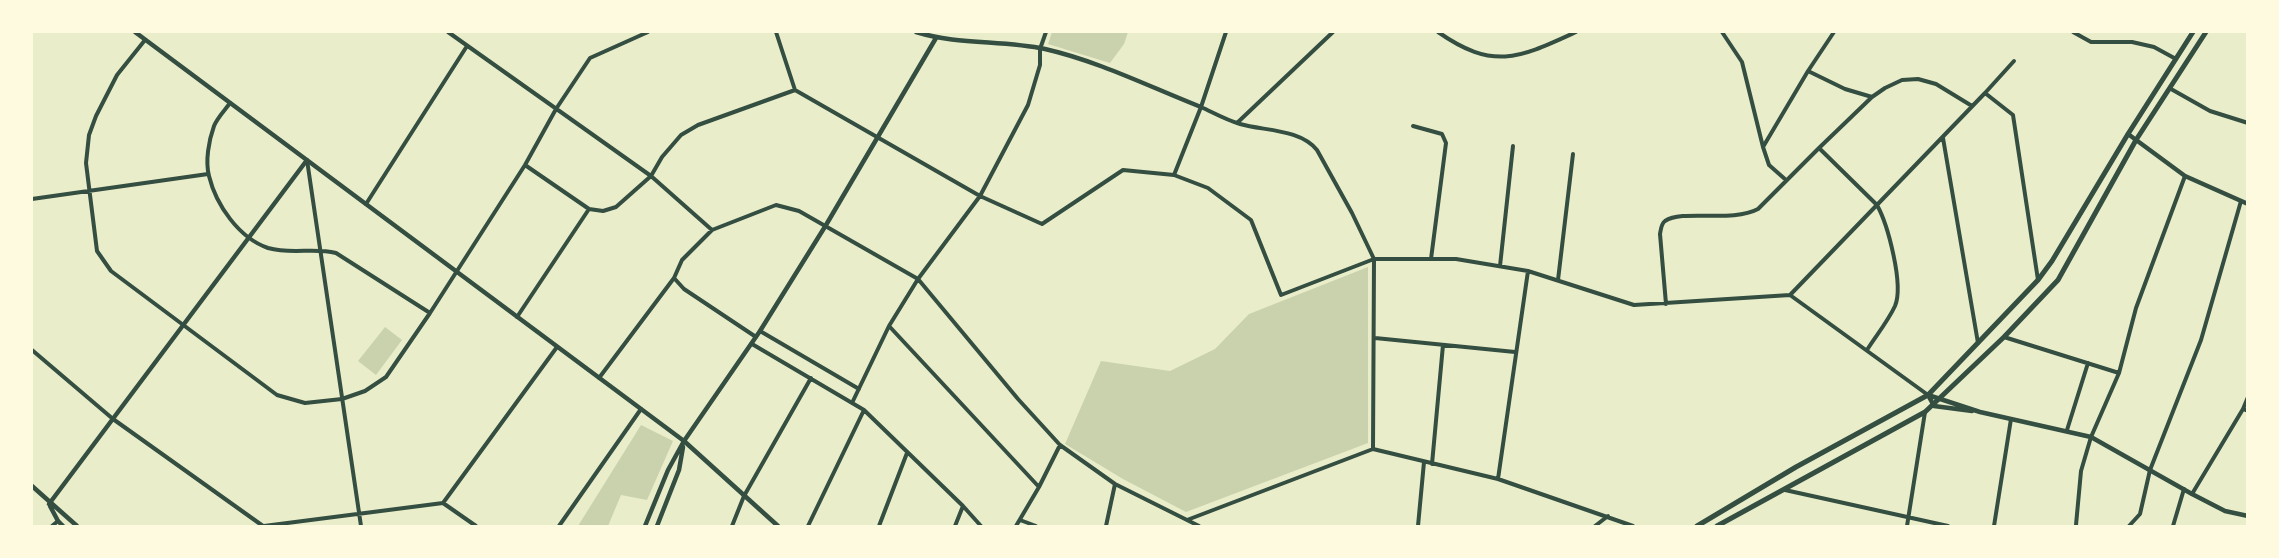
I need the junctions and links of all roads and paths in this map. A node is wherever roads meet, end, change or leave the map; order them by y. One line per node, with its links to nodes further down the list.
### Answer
1 (135, 32): 18 (street)
2 (448, 32): 19 (street)
3 (648, 32): 31 (street)
4 (776, 32): 25 (street)
5 (916, 32): 17 (street)
6 (939, 32): 17 (street)
7 (1046, 32): 20 (street)
8 (1226, 32): 30 (street)
9 (1333, 32): 32 (street)
10 (1438, 32): 11 (street)
11 (1576, 32)
12 (1722, 32): 40 (street)
13 (1834, 32): 23 (street)
14 (2073, 32): 21 (street)
15 (2193, 32): 21 (main road)
16 (2205, 32): 24 (main road)
17 (936, 38): 20 (street); 36 (street)
18 (145, 39): 28 (street); 50 (street)
19 (467, 46): 31 (street); 54 (street)
20 (1041, 49): 30 (street); 51 (street)
21 (2176, 59): 35 (main road)
22 (2014, 61): 26 (street)
23 (1808, 71): 27 (street); 40 (street)
24 (2170, 89): 33 (street); 38 (main road)
25 (795, 90): 36 (street); 47 (street)
26 (1985, 93): 29 (street); 70 (street)
27 (1872, 97): 29 (street); 41 (street)
28 (230, 103): 43 (street); 45 (street)
29 (1972, 106): 37 (street)
30 (1201, 107): 32 (street); 46 (street)
31 (556, 109): 44 (street); 47 (street)
32 (1236, 123): 62 (street)
33 (2247, 123)
34 (1413, 126): 63 (street)
35 (2128, 134): 38 (street); 70 (main road)
36 (878, 137): 51 (street); 58 (street)
37 (1942, 137): 56 (street); 82 (street)
38 (2136, 140): 48 (street); 80 (main road)
39 (1513, 146): 64 (street)
40 (1763, 147): 49 (street)
41 (1819, 148): 49 (street); 56 (street)
42 (1573, 154): 69 (street)
43 (307, 160): 54 (street); 60 (street); 61 (street)
44 (525, 165): 57 (street); 66 (street)
45 (208, 174): 50 (street); 60 (street)
46 (1174, 175): 51 (street); 62 (street)
47 (651, 176): 57 (street); 59 (street)
48 (2185, 176): 53 (street); 89 (street)
49 (1786, 180): 72 (street)
50 (89, 192): 52 (street); 75 (street)
51 (980, 196): 68 (street)
52 (32, 199)
53 (2241, 201): 55 (street); 114 (street)
54 (366, 204): 66 (street)
55 (2247, 204)
56 (1876, 206): 71 (street); 86 (street)
57 (589, 209): 74 (street)
58 (826, 225): 59 (street); 68 (street); 77 (street)
59 (712, 230): 67 (street)
60 (248, 239): 61 (street); 75 (street)
61 (321, 249): 73 (street); 96 (street)
62 (1374, 259): 63 (street); 79 (street)
63 (1431, 259): 64 (street)
64 (1500, 266): 65 (street)
65 (1528, 271): 69 (street); 87 (street)
66 (456, 272): 73 (street); 74 (street)
67 (674, 278): 78 (street); 90 (street)
68 (918, 279): 76 (street); 109 (street)
69 (1557, 280): 72 (street)
70 (2038, 280): 82 (main road)
71 (1790, 295): 72 (street); 86 (street)
72 (1666, 304)
73 (430, 313): 96 (street)
74 (517, 317): 84 (street)
75 (184, 325): 96 (street); 104 (street)
76 (889, 326): 92 (street); 118 (street)
77 (760, 331): 78 (street); 92 (street)
78 (756, 337): 81 (street)
79 (1375, 338): 83 (street); 110 (street)
80 (2004, 338): 88 (street); 95 (main road)
81 (752, 344): 91 (street); 108 (street)
82 (1978, 344): 93 (main road)
83 (1443, 345): 87 (street); 113 (street)
84 (557, 347): 90 (street); 123 (street)
85 (32, 350): 104 (street)
86 (1867, 350): 93 (street)
87 (1515, 352): 115 (street)
88 (2088, 363): 89 (street); 106 (street)
89 (2119, 373): 107 (street)
90 (599, 378): 99 (street)
91 (811, 378): 97 (street); 122 (street)
92 (859, 389): 97 (street)
93 (1928, 395): 95 (street); 98 (street); 156 (main road)
94 (2247, 397): 101 (street)
95 (1942, 398): 98 (main road); 103 (street)
96 (342, 399): 126 (street)
97 (852, 403): 100 (street)
98 (1934, 406): 102 (main road); 103 (street)
99 (641, 409): 108 (street); 141 (street)
100 (864, 410): 111 (street); 146 (street)
101 (2245, 410): 121 (street)
102 (1925, 412): 119 (main road); 129 (street)
103 (1980, 412): 105 (street)
104 (113, 418): 124 (street); 138 (street)
105 (2011, 419): 106 (street); 160 (street)
106 (2067, 430): 107 (street)
107 (2091, 437): 114 (street); 134 (street)
108 (684, 441): 122 (street); 142 (street); 143 (street)
109 (1060, 445): 116 (street); 118 (street)
110 (1373, 449): 112 (street); 131 (street)
111 (906, 453): 125 (street); 147 (street)
112 (1424, 462): 113 (street); 154 (street)
113 (1432, 464): 115 (street)
114 (2150, 470): 120 (street); 161 (street)
115 (1498, 479): 127 (street)
116 (1115, 484): 131 (street); 152 (street)
117 (32, 486): 124 (street)
118 (1039, 487): 130 (street)
119 (1785, 489): 129 (street); 157 (main road)
120 (2184, 489): 121 (street); 162 (street)
121 (2192, 494): 128 (street)
122 (744, 496): 144 (street); 145 (street)
123 (443, 503): 126 (street); 140 (street)
124 (49, 504): 132 (street); 137 (street)
125 (963, 506): 148 (street); 149 (street)
126 (360, 514): 138 (street); 139 (street)
127 (1608, 516): 133 (street); 155 (street)
128 (2247, 516)
129 (1908, 518): 158 (street); 159 (street)
130 (1020, 519): 150 (street); 151 (street)
131 (1186, 520): 153 (street)
132 (58, 521): 135 (street); 136 (street)
133 (1629, 525)
134 (2076, 525)
135 (52, 526)
136 (63, 526)
137 (77, 526)
138 (264, 526)
139 (362, 526)
140 (476, 526)
141 (559, 526)
142 (645, 526)
143 (657, 526)
144 (732, 526)
145 (778, 526)
146 (808, 526)
147 (879, 526)
148 (955, 526)
149 (981, 526)
150 (1016, 526)
151 (1036, 526)
152 (1106, 526)
153 (1199, 526)
154 (1418, 526)
155 (1595, 526)
156 (1697, 526)
157 (1717, 526)
158 (1907, 526)
159 (1948, 526)
160 (1994, 526)
161 (2129, 526)
162 (2173, 526)

